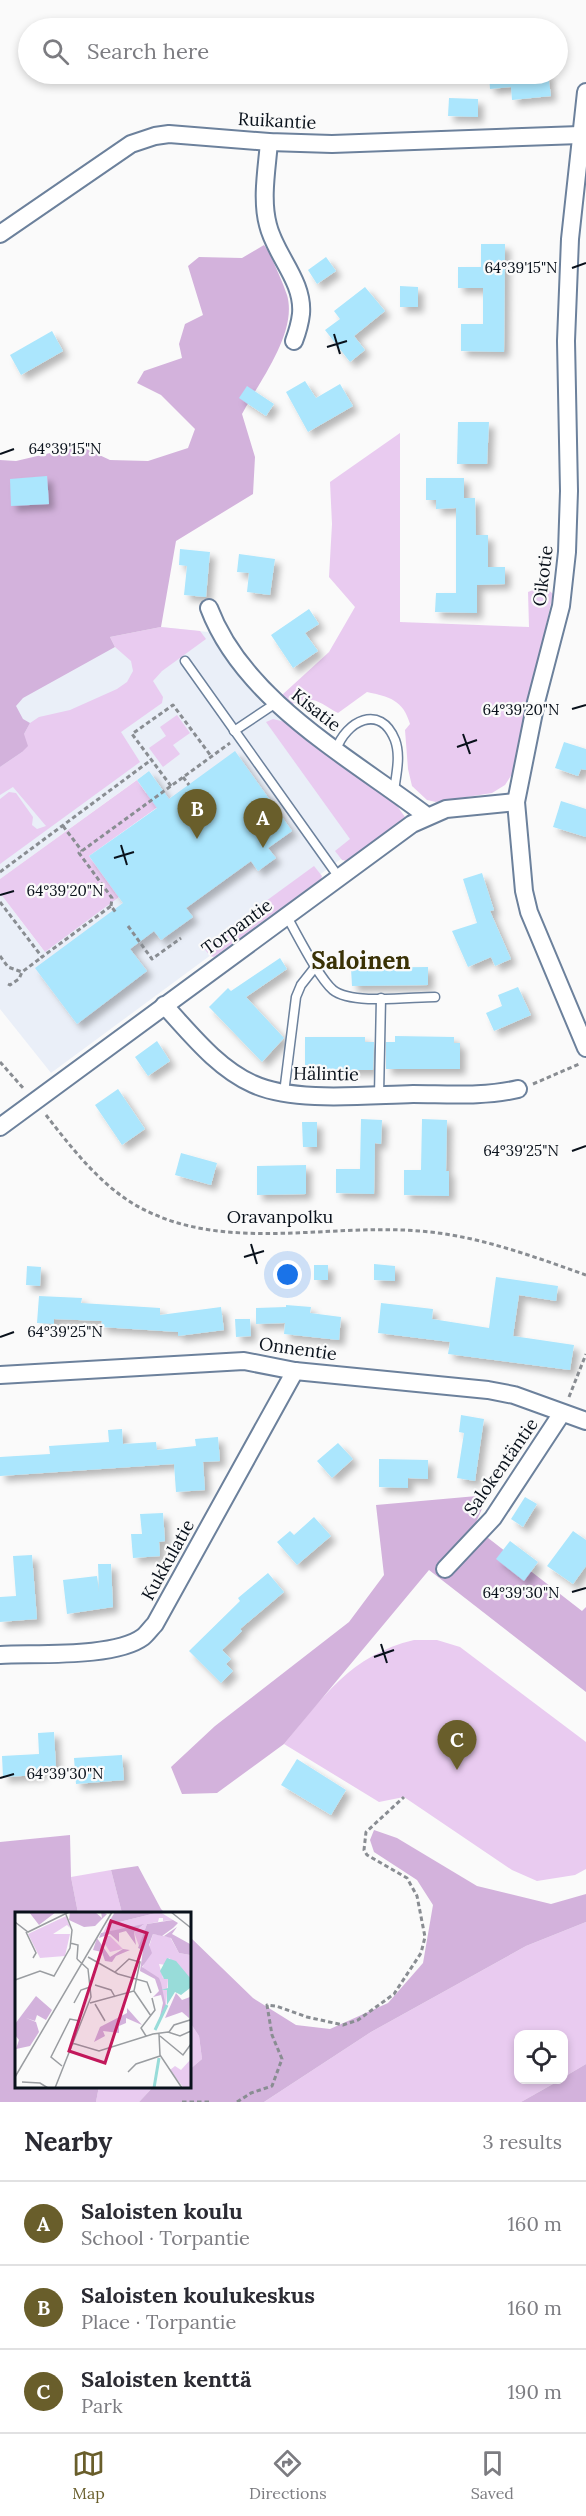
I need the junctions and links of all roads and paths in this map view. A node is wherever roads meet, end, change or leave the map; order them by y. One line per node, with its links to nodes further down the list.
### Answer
1 (586, 92): 2 (street, Oikotie)
2 (580, 135): 3 (street, Ruikantie); 6 (street, Oikotie)
3 (269, 142): 4 (street, Ruikantie); 5 (street)
4 (0, 234)
5 (294, 341)
6 (569, 491): 7 (street); 19 (street, Oikotie)
7 (586, 492)
8 (209, 608): 10 (street, Kisatie)
9 (185, 661): 11 (lane)
10 (276, 703): 11 (lane); 12 (street, Kisatie)
11 (236, 734): 13 (path); 24 (lane)
12 (336, 750): 18 (street, Kisatie); 18 (lane)
13 (211, 757): 14 (path); 15 (path)
14 (152, 760): 17 (path); 21 (path)
15 (183, 777): 16 (path); 17 (path)
16 (189, 785)
17 (171, 786): 22 (path)
18 (394, 791): 20 (street, Kisatie)
19 (516, 802): 20 (street, Torpantie); 39 (street, Oikotie)
20 (427, 816): 24 (street, Torpantie)
21 (63, 826): 22 (path); 23 (path)
22 (82, 851): 26 (path)
23 (0, 872)
24 (338, 876): 28 (street, Torpantie)
25 (0, 902): 32 (path)
26 (111, 906): 27 (path); 32 (path)
27 (117, 914)
28 (286, 915): 33 (lane); 38 (street, Torpantie)
29 (128, 926): 30 (path)
30 (181, 938)
31 (0, 956): 34 (path)
32 (42, 957): 34 (path)
33 (316, 966): 37 (lane); 43 (lane)
34 (22, 972): 35 (path)
35 (8, 984)
36 (435, 997): 37 (lane)
37 (381, 998): 44 (lane)
38 (164, 1005): 43 (street, Hälintie); 45 (street, Torpantie)
39 (585, 1042)
40 (586, 1060): 42 (path)
41 (0, 1062): 45 (path, Oravanpolku)
42 (518, 1089): 44 (street, Hälintie)
43 (284, 1093): 44 (street, Hälintie)
44 (379, 1095)
45 (34, 1101): 46 (street, Torpantie); 47 (path, Oravanpolku)
46 (0, 1127)
47 (586, 1275)
48 (586, 1354): 51 (path)
49 (295, 1371): 50 (street, Onnentie); 51 (street, Onnentie); 54 (street, Kukkulatie)
50 (0, 1375)
51 (562, 1413): 52 (street, Onnentie); 53 (street, Salokentäntie)
52 (586, 1421)
53 (446, 1569)
54 (0, 1655)
55 (404, 1797): 58 (path)
56 (182, 2102): 57 (path)
57 (211, 2102)
58 (237, 2102)

